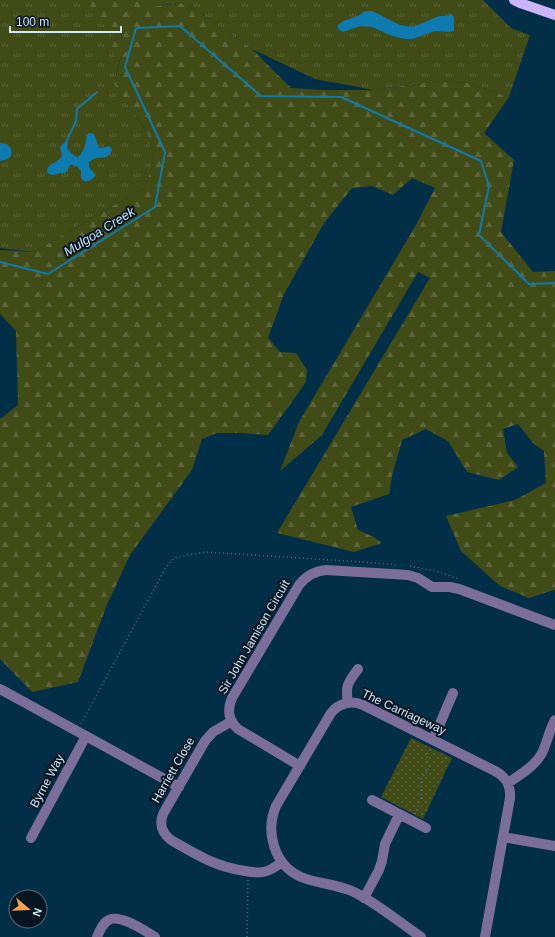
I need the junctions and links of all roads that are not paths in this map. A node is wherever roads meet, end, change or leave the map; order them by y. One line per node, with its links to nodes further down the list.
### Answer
1 (514, 0): 2 (main road)
2 (555, 15)
3 (555, 625): 9 (street, Sir John Jamison Circuit)
4 (358, 669): 7 (street)
5 (0, 689): 10 (street)
6 (453, 693): 11 (street)
7 (348, 703): 11 (street, The Carriageway); 12 (street, The Carriageway)
8 (555, 720): 13 (street)
9 (232, 721): 12 (street); 14 (street, Harriett Close)
10 (86, 736): 14 (street); 19 (street, Byrne Way)
11 (433, 740): 13 (street, The Carriageway)
12 (300, 766): 21 (street, The Carriageway)
13 (508, 783): 18 (street)
14 (179, 787): 21 (street, Harriett Close)
15 (372, 800): 16 (street)
16 (399, 815): 17 (street); 22 (street)
17 (426, 828)
18 (503, 837): 20 (street); 26 (street)
19 (31, 838)
20 (555, 846)
21 (282, 862): 22 (street, The Carriageway)
22 (364, 898): 25 (street, The Carriageway)
23 (97, 937): 24 (street)
24 (155, 937)
25 (421, 937)
26 (485, 937)

